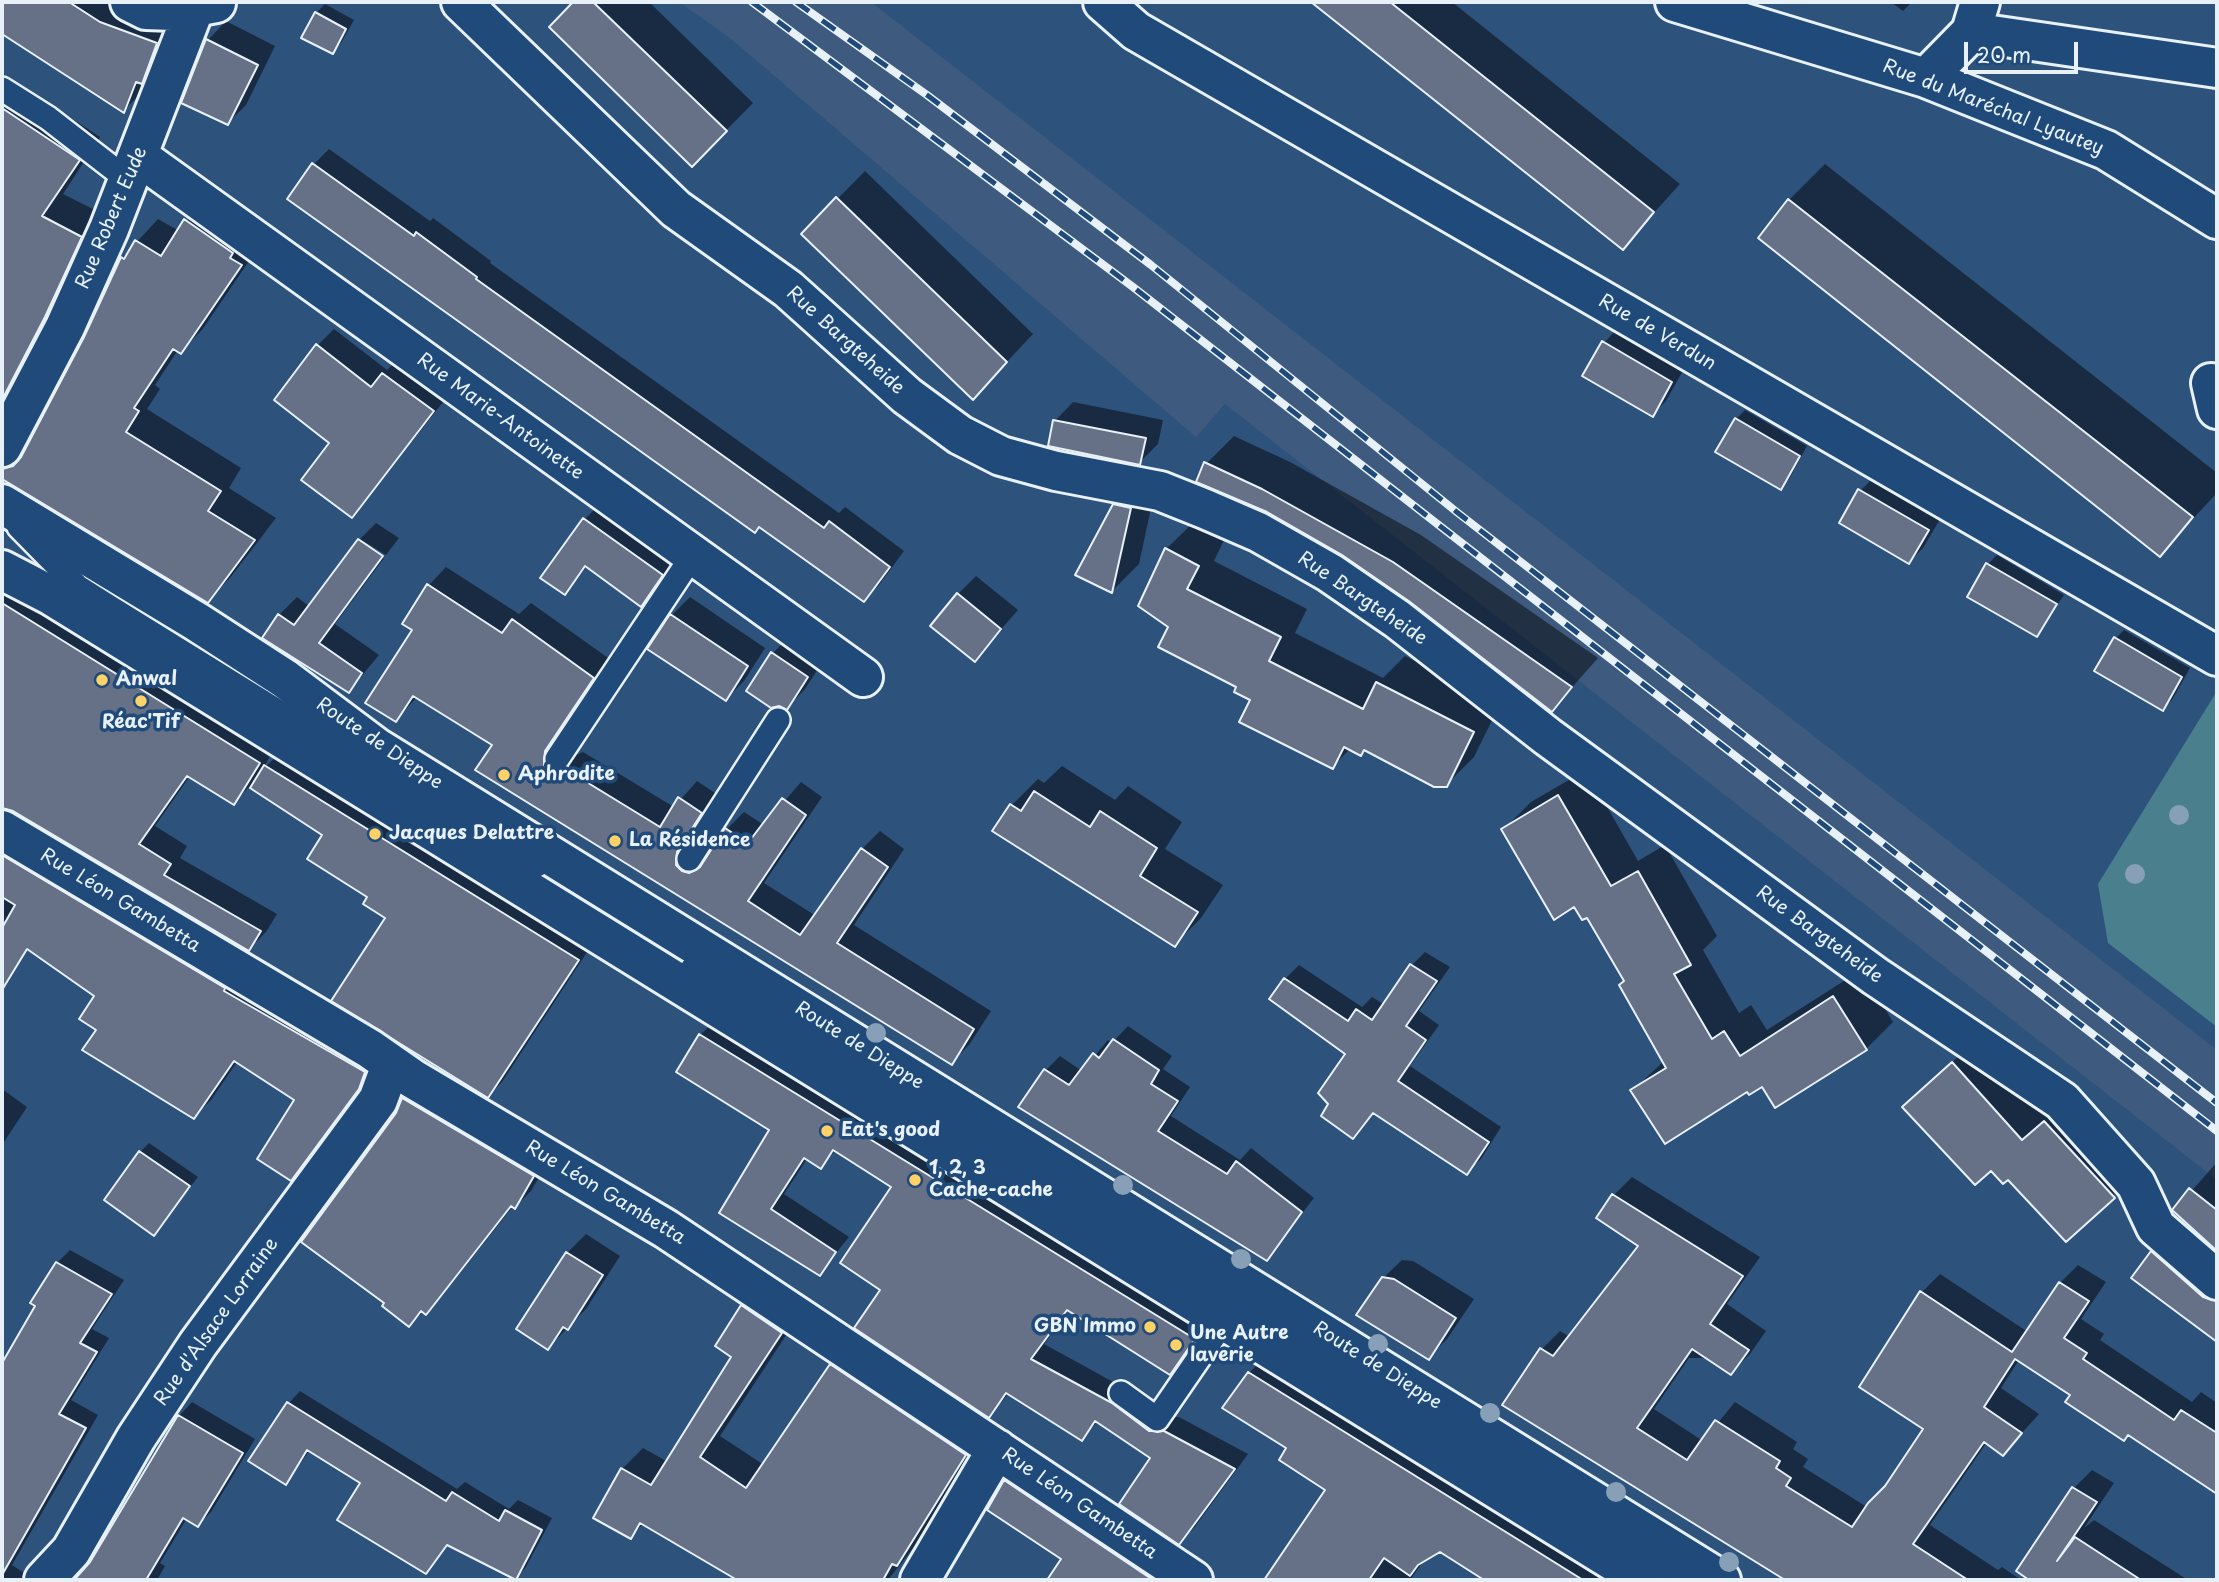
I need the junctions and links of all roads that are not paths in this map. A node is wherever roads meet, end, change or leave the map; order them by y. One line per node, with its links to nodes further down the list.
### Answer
1 (130, 2): 5 (street)
2 (461, 2): 26 (street, Rue Bargteheide)
3 (1103, 2): 18 (street, Rue de Verdun)
4 (1675, 2): 8 (street, Rue du Maréchal Lyautey)
5 (205, 4): 10 (street, Rue Robert Eude)
6 (1976, 17): 7 (street); 8 (street)
7 (2217, 68)
8 (1926, 78): 11 (street, Rue du Maréchal Lyautey)
9 (2, 89): 10 (lane)
10 (133, 168): 12 (street, Rue Robert Eude); 15 (street, Rue Marie-Antoinette)
11 (2217, 219)
12 (2, 447)
13 (2, 506): 35 (street, Route de Dieppe)
14 (2, 553): 17 (lane)
15 (693, 555): 19 (street, Rue Marie-Antoinette); 21 (lane)
16 (2, 570): 17 (street)
17 (52, 596): 24 (street)
18 (2217, 656)
19 (863, 677)
20 (778, 720): 23 (lane)
21 (557, 759)
22 (2, 830): 25 (street, Rue Léon Gambetta)
23 (689, 859)
24 (534, 895): 27 (street); 34 (lane)
25 (390, 1065): 29 (street, Rue Léon Gambetta); 30 (street, Rue d'Alsace Lorraine)
26 (2217, 1280)
27 (1225, 1320): 28 (lane); 33 (street)
28 (1121, 1393)
29 (997, 1449): 31 (street); 32 (street, Rue Léon Gambetta)
30 (44, 1580)
31 (920, 1580)
32 (1193, 1580)
33 (1644, 1580)
34 (1682, 1580)
35 (1721, 1580)

